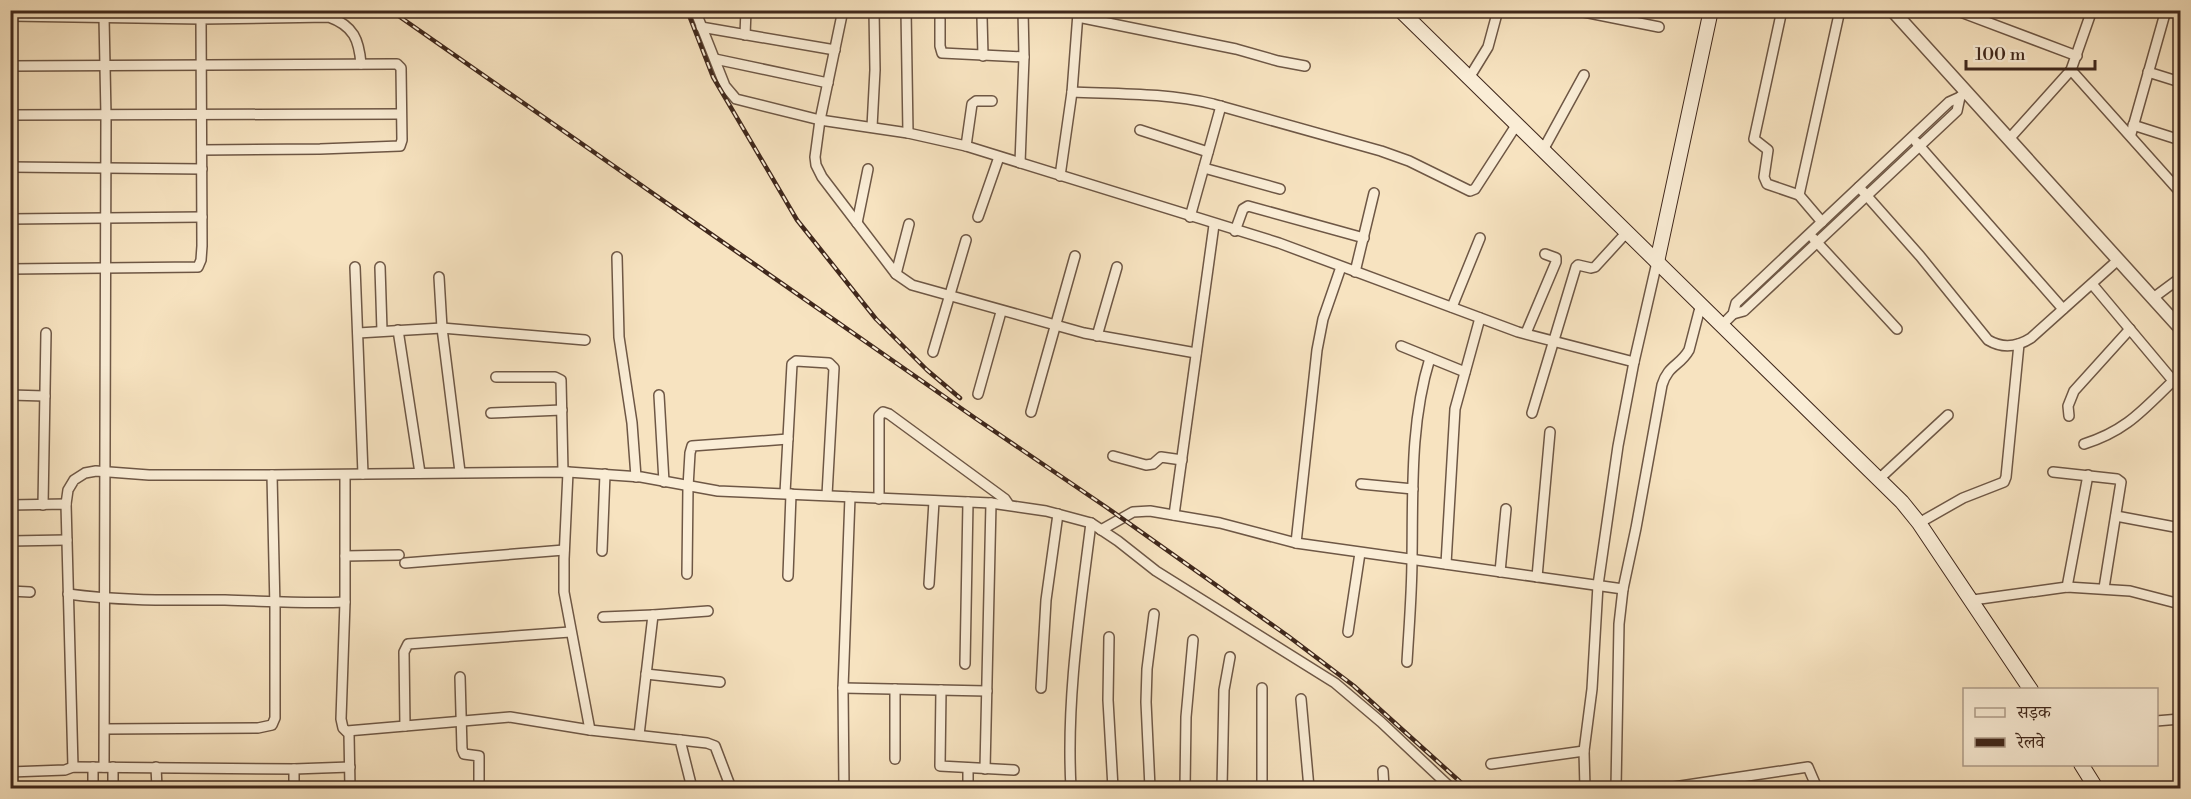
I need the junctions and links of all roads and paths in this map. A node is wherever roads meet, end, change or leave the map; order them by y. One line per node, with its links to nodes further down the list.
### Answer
1 (695, 10): 23 (street)
2 (746, 10): 25 (street)
3 (843, 10): 26 (street)
4 (906, 10): 55 (street)
5 (1023, 10): 29 (street)
6 (1498, 10): 39 (street)
7 (1574, 10): 24 (street)
8 (1711, 10): 97 (main road)
9 (1782, 10): 76 (street)
10 (1840, 10): 76 (street)
11 (1892, 10): 43 (street)
12 (1955, 10): 28 (street)
13 (2092, 10): 28 (street)
14 (2166, 10): 37 (street)
15 (872, 11): 52 (street)
16 (1405, 12): 39 (main road)
17 (1078, 14): 35 (street); 42 (street)
18 (10, 16): 19 (street)
19 (104, 17): 21 (street); 31 (street)
20 (982, 17): 27 (street)
21 (201, 19): 32 (street); 34 (street)
22 (940, 19): 27 (street)
23 (701, 27): 25 (street); 30 (street)
24 (1659, 27)
25 (745, 34): 26 (street)
26 (835, 50): 41 (street)
27 (983, 56): 29 (street)
28 (2077, 56): 36 (street)
29 (1024, 57): 65 (street)
30 (715, 59): 41 (street); 50 (street)
31 (105, 64): 33 (street); 34 (street); 49 (street)
32 (361, 64): 34 (street); 47 (street)
33 (10, 66)
34 (202, 66): 46 (street)
35 (1305, 66)
36 (2071, 70): 53 (street); 57 (street)
37 (2148, 72): 40 (street); 53 (street)
38 (1584, 75): 62 (street)
39 (1469, 78): 51 (main road)
40 (2181, 82)
41 (828, 83): 50 (street)
42 (1072, 92): 45 (street); 71 (street)
43 (1963, 95): 56 (street); 57 (street); 59 (street)
44 (992, 101): 60 (street)
45 (1221, 106): 51 (street); 63 (street)
46 (202, 114): 47 (street); 49 (street); 61 (street)
47 (401, 114): 61 (street)
48 (10, 115): 49 (street)
49 (106, 116): 67 (street)
50 (820, 120): 52 (street); 83 (street)
51 (1517, 124): 62 (main road)
52 (872, 127): 55 (street)
53 (2132, 129): 58 (street); 74 (street)
54 (1140, 130): 63 (street)
55 (908, 133): 60 (street)
56 (1912, 137): 59 (street); 73 (street)
57 (2009, 139): 96 (street)
58 (2181, 140)
59 (1919, 145): 73 (street); 113 (street)
60 (966, 146): 64 (street)
61 (202, 150): 70 (street)
62 (1543, 150): 87 (main road)
63 (1208, 152): 68 (street)
64 (999, 157): 65 (street); 77 (street)
65 (1020, 163): 71 (street)
66 (10, 167): 67 (street)
67 (105, 167): 70 (street); 79 (street)
68 (1204, 168): 72 (street); 78 (street)
69 (868, 169): 83 (street)
70 (202, 170): 80 (street)
71 (1060, 176): 78 (street)
72 (1280, 189)
73 (1863, 190): 82 (street); 92 (street); 132 (street)
74 (2181, 192)
75 (1374, 193): 89 (street)
76 (1799, 195): 82 (street)
77 (978, 217)
78 (1190, 217): 85 (street)
79 (104, 218): 80 (street); 81 (street); 103 (street)
80 (202, 218): 103 (street)
81 (10, 219)
82 (1822, 222): 88 (street)
83 (857, 223): 105 (street)
84 (909, 224): 105 (street)
85 (1214, 225): 86 (street); 135 (street)
86 (1235, 231): 89 (street); 101 (street)
87 (1627, 232): 97 (main road); 131 (street)
88 (1809, 234): 92 (street); 116 (street)
89 (1364, 238): 104 (street)
90 (1479, 238): 112 (street)
91 (966, 240): 109 (street)
92 (1816, 242): 116 (street); 122 (street)
93 (1545, 254): 128 (street)
94 (1075, 256): 119 (street)
95 (617, 257): 167 (street)
96 (2118, 260): 108 (street); 110 (street)
97 (1658, 262): 111 (main road); 137 (street)
98 (355, 267): 127 (street)
99 (380, 267): 125 (street)
100 (1116, 267): 129 (street)
101 (1341, 267): 104 (street); 194 (street)
102 (10, 269): 103 (street)
103 (105, 269): 157 (street)
104 (1355, 272): 112 (street)
105 (896, 274): 109 (street)
106 (438, 277): 120 (street)
107 (2181, 278): 110 (street)
108 (2092, 284): 113 (street); 123 (street)
109 (949, 297): 115 (street); 134 (street)
110 (2153, 298): 121 (street)
111 (1701, 304): 118 (main road); 211 (street)
112 (1452, 307): 117 (street)
113 (2063, 309): 132 (street)
114 (12, 310): 143 (street)
115 (1001, 312): 119 (street); 142 (street)
116 (1733, 314): 118 (street)
117 (1480, 318): 128 (street); 138 (street)
118 (1722, 325): 168 (main road)
119 (1056, 326): 129 (street); 147 (street)
120 (442, 328): 124 (street); 130 (street); 158 (street)
121 (2181, 328)
122 (1897, 329)
123 (2130, 329): 140 (street); 151 (street)
124 (398, 330): 125 (street); 161 (street)
125 (382, 331): 127 (street)
126 (46, 333): 145 (street)
127 (358, 333): 162 (street)
128 (1526, 333): 131 (street)
129 (1097, 336): 135 (street)
130 (585, 340)
131 (1554, 341): 137 (street); 148 (street)
132 (2019, 344): 189 (street)
133 (1401, 346): 136 (street)
134 (933, 352)
135 (1196, 353): 156 (street)
136 (1430, 358): 138 (street); 172 (street)
137 (1634, 362): 208 (street)
138 (1465, 372): 202 (street)
139 (496, 378): 146 (street)
140 (2173, 381): 141 (street); 154 (street)
141 (2181, 390)
142 (978, 394)
143 (11, 395): 145 (street)
144 (659, 395): 169 (street)
145 (45, 396): 182 (street)
146 (562, 410): 149 (street); 159 (street)
147 (1031, 412)
148 (1532, 413)
149 (490, 414)
150 (1948, 415): 168 (street)
151 (2069, 416)
152 (1550, 432): 206 (street)
153 (788, 439): 171 (street); 173 (street); 174 (street)
154 (2084, 444)
155 (1113, 456): 156 (street)
156 (1182, 460): 186 (street)
157 (104, 471): 164 (street); 180 (street); 215 (street)
158 (460, 472): 159 (street); 161 (street)
159 (566, 472): 163 (street); 195 (street)
160 (2053, 472): 166 (street)
161 (420, 473): 162 (street)
162 (363, 474): 165 (street)
163 (605, 474): 167 (street); 196 (street)
164 (272, 475): 165 (street); 217 (street)
165 (345, 475): 199 (street)
166 (2088, 475): 187 (street); 209 (street)
167 (636, 477): 169 (street)
168 (1879, 479): 189 (main road)
169 (664, 482): 171 (street)
170 (1361, 484): 172 (street)
171 (688, 487): 173 (street); 204 (street)
172 (1413, 489): 200 (street)
173 (788, 493): 174 (street); 205 (street)
174 (827, 495): 175 (street)
175 (850, 497): 176 (street); 235 (street)
176 (879, 499): 177 (street); 183 (street)
177 (934, 501): 178 (street); 207 (street)
178 (968, 502): 179 (street); 230 (street)
179 (991, 503): 183 (street); 240 (street)
180 (66, 504): 182 (street); 192 (street)
181 (10, 505): 182 (street)
182 (42, 505)
183 (1009, 505): 185 (street)
184 (1506, 509): 203 (street)
185 (1058, 514): 188 (street); 234 (street)
186 (1174, 515): 191 (street); 194 (street)
187 (2116, 516): 190 (street); 210 (street)
188 (1091, 523): 191 (street); 276 (street)
189 (1919, 523): 216 (main road)
190 (2181, 528)
191 (1101, 530): 284 (street)
192 (67, 540): 193 (street); 214 (street)
193 (10, 541)
194 (1296, 543): 197 (street)
195 (564, 550): 201 (street); 224 (street)
196 (602, 551)
197 (1360, 553): 200 (street); 225 (street)
198 (399, 555): 199 (street)
199 (345, 556): 218 (street)
200 (1412, 560): 202 (street); 229 (street)
201 (405, 563)
202 (1446, 564): 203 (street)
203 (1500, 572): 206 (street)
204 (687, 574)
205 (788, 576)
206 (1537, 577): 208 (street)
207 (929, 584)
208 (1598, 585): 211 (street); 251 (street)
209 (2067, 587): 210 (street); 216 (street)
210 (2104, 588): 219 (street)
211 (1623, 589): 286 (street)
212 (10, 591): 213 (street)
213 (30, 592)
214 (68, 594): 215 (street); 255 (street)
215 (105, 599): 217 (street); 246 (street)
216 (1973, 600): 237 (main road)
217 (275, 601): 218 (street); 246 (street)
218 (345, 602): 248 (street)
219 (2181, 604)
220 (708, 611): 222 (street)
221 (1154, 614): 278 (street)
222 (653, 615): 223 (street); 231 (street)
223 (603, 617)
224 (570, 632): 245 (street); 247 (street)
225 (1348, 632)
226 (1109, 637): 277 (street)
227 (1193, 640): 279 (street)
228 (1230, 657): 280 (street)
229 (1407, 662)
230 (965, 664)
231 (646, 674): 233 (street); 249 (street)
232 (460, 677): 243 (street)
233 (720, 682)
234 (1041, 687)
235 (843, 688): 238 (street); 274 (street)
236 (1262, 688): 281 (street)
237 (2030, 688)
238 (895, 689): 239 (street); 252 (street)
239 (941, 690): 240 (street); 260 (street)
240 (987, 691): 262 (street)
241 (1301, 699): 282 (street)
242 (2181, 719): 244 (street)
243 (461, 721): 245 (street); 247 (street); 271 (street)
244 (2158, 721)
245 (405, 726): 248 (street)
246 (105, 729): 257 (street)
247 (590, 730): 249 (street)
248 (347, 731): 259 (street)
249 (639, 735): 250 (street)
250 (680, 740): 272 (street); 273 (street)
251 (1584, 751): 253 (street); 285 (street)
252 (895, 759)
253 (1491, 764)
254 (2081, 766): 289 (main road)
255 (73, 767): 256 (street); 265 (street)
256 (93, 767): 257 (street); 266 (street)
257 (109, 767): 258 (street); 267 (street)
258 (156, 767): 261 (street); 268 (street)
259 (350, 767): 261 (street); 270 (street)
260 (968, 768): 262 (street); 275 (street)
261 (294, 769): 269 (street)
262 (985, 769): 263 (street)
263 (1014, 770)
264 (1383, 771): 283 (street)
265 (10, 772)
266 (93, 789)
267 (113, 789)
268 (157, 789)
269 (294, 789)
270 (350, 789)
271 (479, 789)
272 (692, 789)
273 (731, 789)
274 (844, 789)
275 (968, 789)
276 (1071, 789)
277 (1113, 789)
278 (1150, 789)
279 (1185, 789)
280 (1222, 789)
281 (1262, 789)
282 (1309, 789)
283 (1384, 789)
284 (1451, 789)
285 (1585, 789)
286 (1616, 789)
287 (1667, 789): 288 (street)
288 (1817, 789)
289 (2096, 789)

